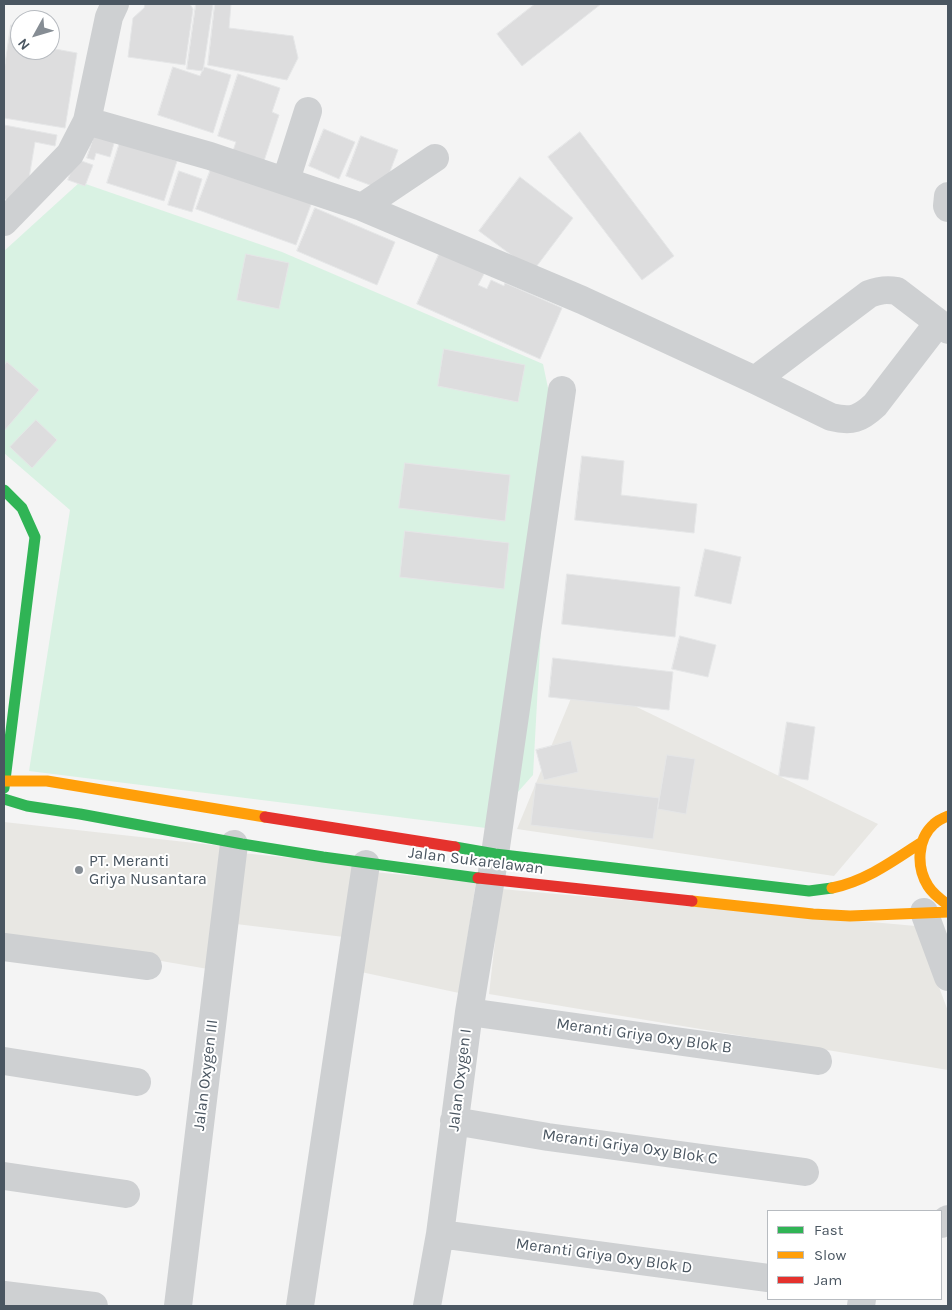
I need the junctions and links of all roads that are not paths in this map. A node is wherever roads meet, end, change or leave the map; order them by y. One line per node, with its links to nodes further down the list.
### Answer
1 (115, 4): 3 (street)
2 (308, 111): 5 (street)
3 (87, 121): 5 (street); 9 (street)
4 (434, 158): 7 (street)
5 (286, 180): 7 (street)
6 (948, 196): 8 (street)
7 (362, 207): 11 (street)
8 (948, 208)
9 (4, 222)
10 (943, 327): 11 (street); 11 (street)
11 (756, 380)
12 (562, 390): 19 (street, Jalan Oxygen I)
13 (4, 490): 14 (main road, Jalan Sukarelawan)
14 (4, 783): 19 (main road, Jalan Sukarelawan)
15 (4, 799): 18 (main road, Jalan Sukarelawan)
16 (947, 816): 17 (main road)
17 (922, 842): 19 (main road, Jalan Sukarelawan); 22 (main road)
18 (234, 844): 20 (main road, Jalan Sukarelawan); 38 (street, Jalan Oxygen III)
19 (495, 854): 21 (street, Jalan Oxygen I)
20 (366, 864): 21 (main road, Jalan Sukarelawan); 39 (street)
21 (491, 880): 22 (main road, Jalan Sukarelawan); 26 (street, Jalan Oxygen I)
22 (940, 910): 25 (street)
23 (4, 947): 24 (street)
24 (148, 966)
25 (948, 977)
26 (469, 1012): 28 (street, Meranti Griya Oxy Blok B); 30 (street, Jalan Oxygen I)
27 (4, 1061): 29 (street)
28 (818, 1061)
29 (137, 1082)
30 (454, 1121): 31 (street, Meranti Griya Oxy Blok C); 34 (street, Jalan Oxygen I)
31 (805, 1172)
32 (4, 1176): 33 (street)
33 (126, 1194)
34 (440, 1234): 35 (street, Meranti Griya Oxy Blok D); 40 (street, Jalan Oxygen I)
35 (767, 1278)
36 (4, 1295): 37 (street)
37 (94, 1306)
38 (178, 1306)
39 (300, 1306)
40 (427, 1306)

